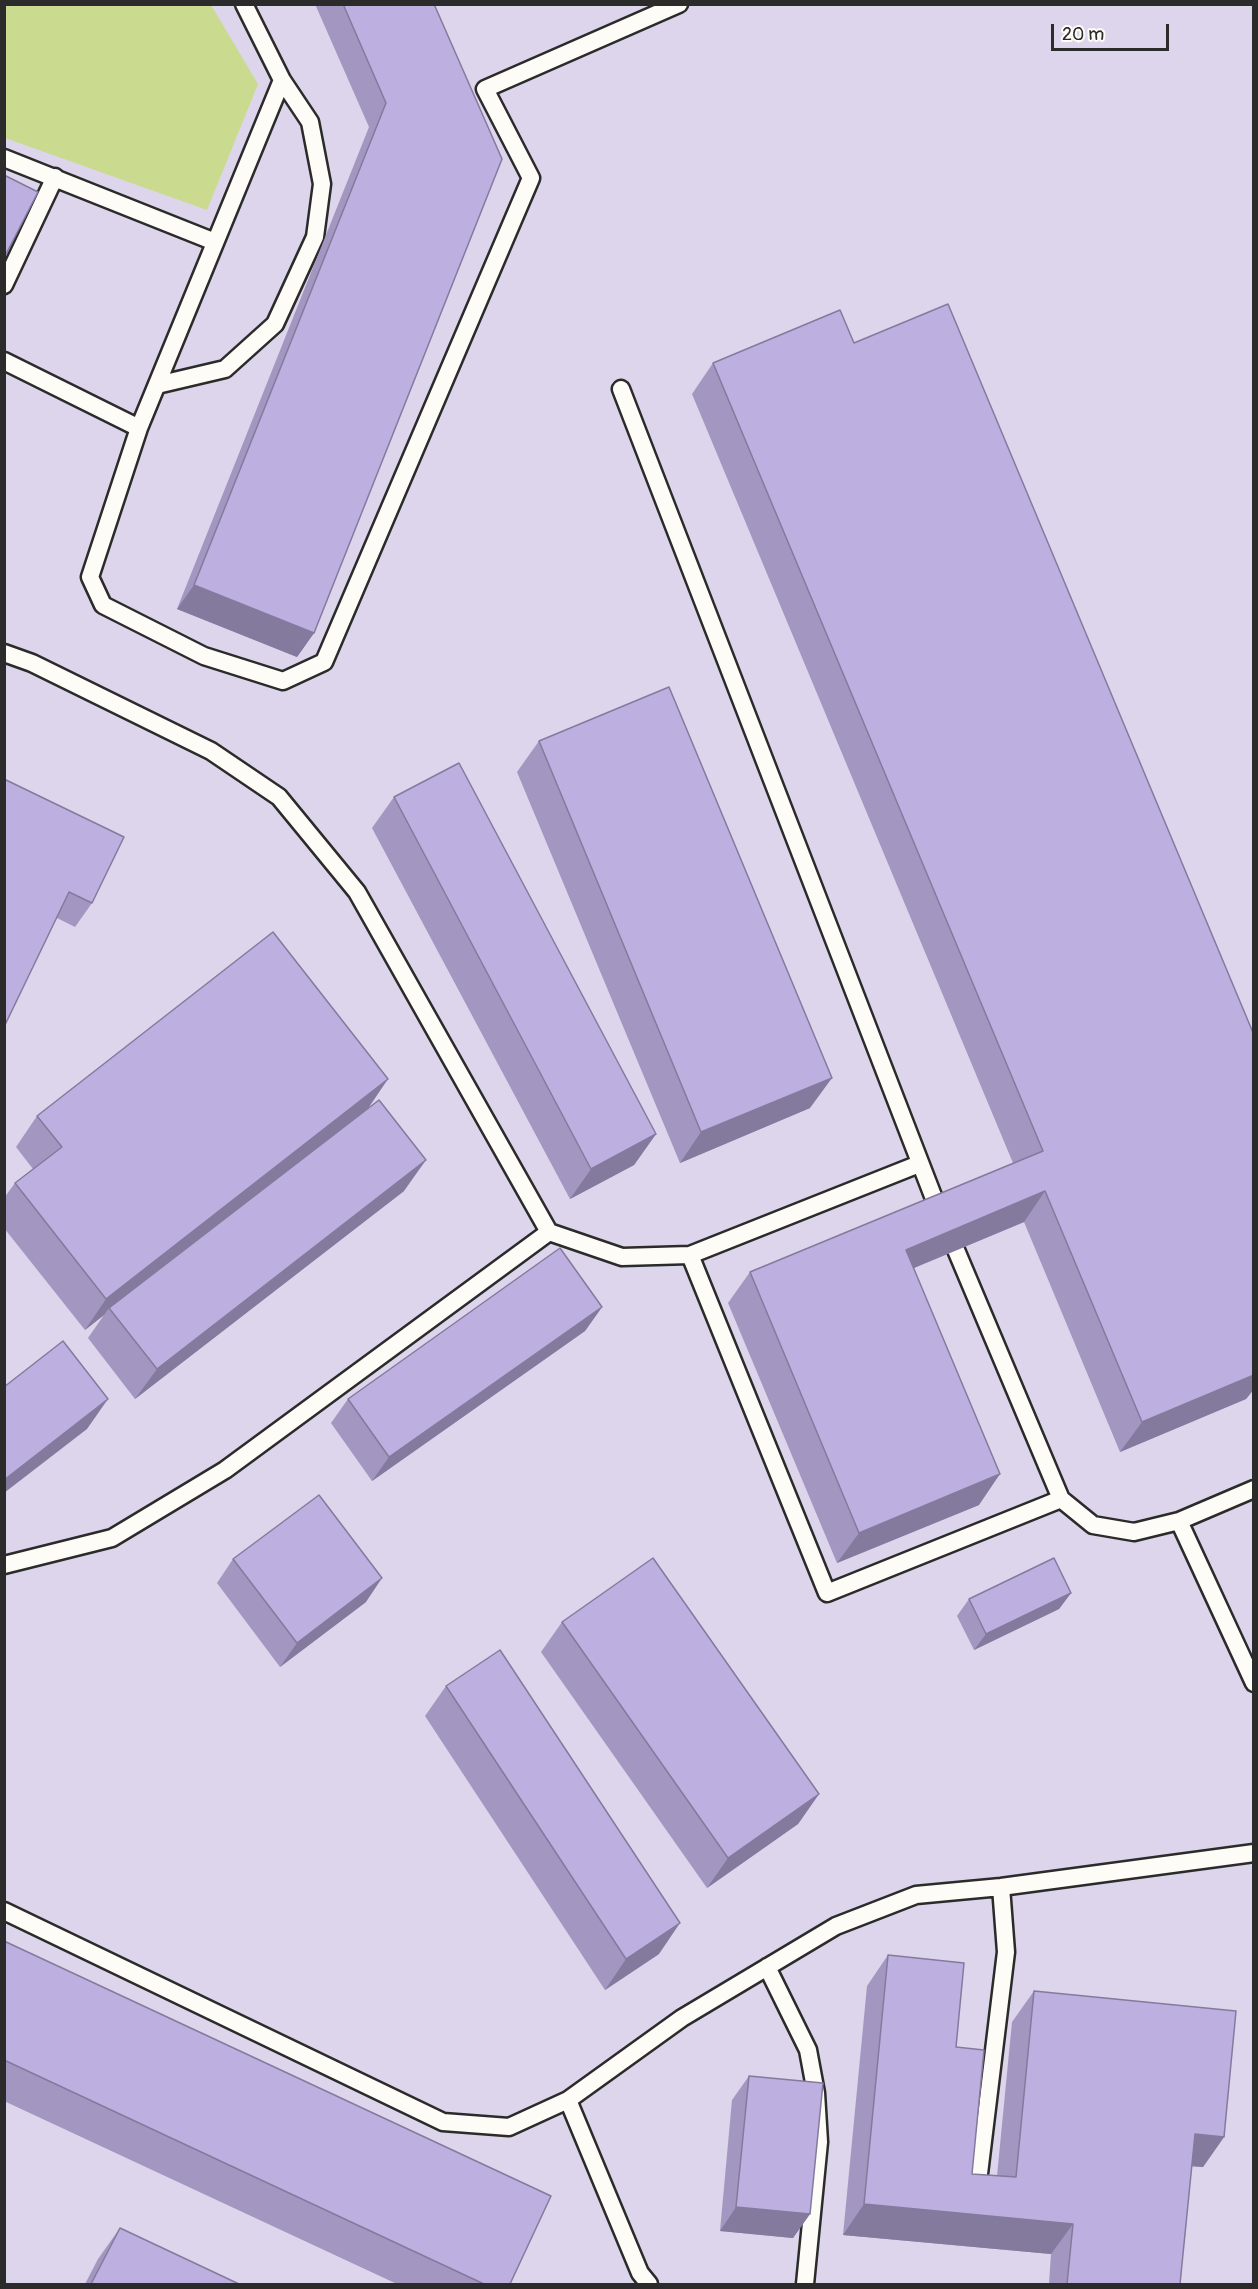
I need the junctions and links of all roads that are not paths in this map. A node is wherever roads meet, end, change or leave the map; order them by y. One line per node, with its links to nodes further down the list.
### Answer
1 (244, 4): 3 (lane)
2 (679, 4): 11 (lane)
3 (282, 80): 6 (lane); 9 (lane)
4 (4, 158): 5 (lane)
5 (55, 177): 6 (lane); 7 (lane)
6 (215, 242): 9 (lane)
7 (4, 285)
8 (4, 361): 11 (lane)
9 (156, 385): 11 (lane)
10 (621, 389): 13 (lane)
11 (139, 428)
12 (4, 653): 15 (lane)
13 (919, 1164): 14 (lane); 17 (lane)
14 (940, 1214)
15 (549, 1232): 17 (lane); 21 (lane)
16 (956, 1250): 19 (lane)
17 (690, 1255): 19 (lane)
18 (1254, 1489): 20 (lane)
19 (1061, 1499): 20 (lane)
20 (1179, 1521): 22 (lane)
21 (4, 1565)
22 (1254, 1683)
23 (1254, 1853): 24 (lane)
24 (1000, 1887): 26 (lane); 28 (lane)
25 (4, 1911): 27 (lane)
26 (767, 1967): 27 (lane); 30 (lane)
27 (568, 2100): 29 (lane)
28 (977, 2190)
29 (649, 2284)
30 (806, 2284)

